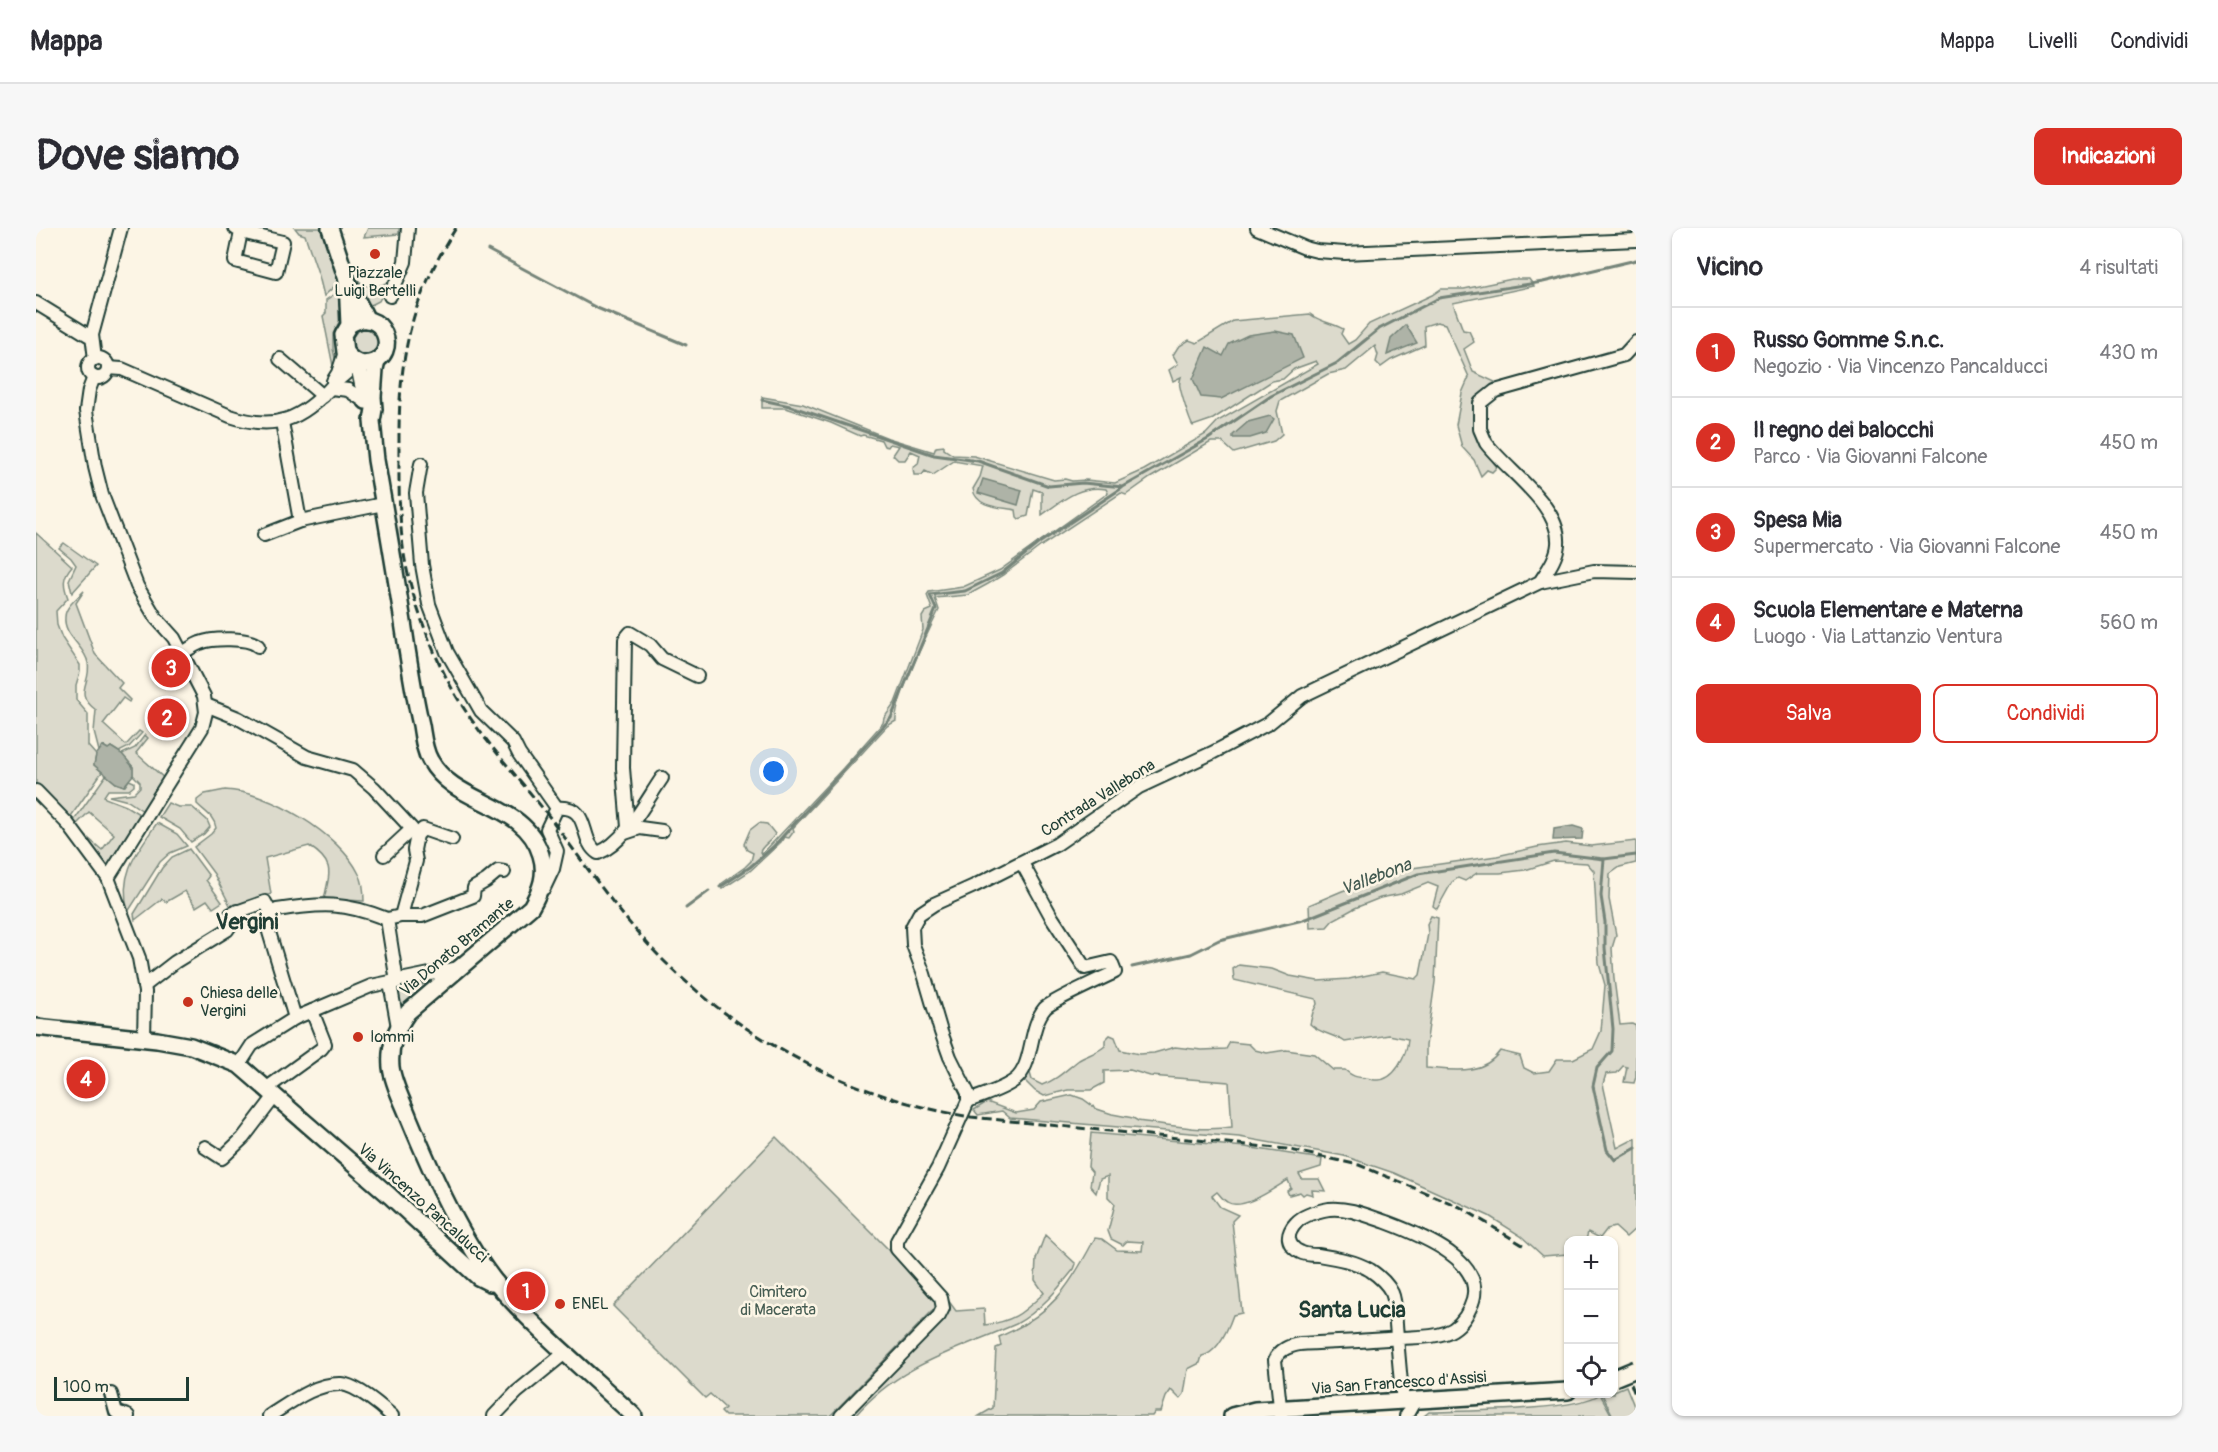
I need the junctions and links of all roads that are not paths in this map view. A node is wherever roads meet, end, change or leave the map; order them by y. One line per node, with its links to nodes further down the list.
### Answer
1 (121, 228): 11 (street)
2 (330, 228): 6 (main road, Via Donato Bramante)
3 (408, 228): 7 (street)
4 (1257, 228): 5 (street)
5 (1636, 240)
6 (347, 280): 9 (main road, Via Donato Bramante); 10 (main road, Via Donato Bramante)
7 (390, 296)
8 (36, 303): 11 (street)
9 (367, 320): 10 (main road); 16 (main road, Via Donato Bramante)
10 (349, 326): 15 (main road, Via Donato Bramante)
11 (92, 336): 13 (street)
12 (1636, 342): 28 (street)
13 (95, 359): 17 (street); 18 (street)
14 (280, 359): 19 (street)
15 (353, 359): 16 (main road); 19 (street); 20 (main road, Via Donato Bramante)
16 (377, 360): 21 (main road, Via Donato Bramante)
17 (108, 368): 18 (street); 22 (street)
18 (94, 377): 30 (street)
19 (327, 392): 20 (street); 22 (street)
20 (366, 402): 21 (main road, Via Donato Bramante)
21 (372, 421): 24 (main road, Via Donato Bramante)
22 (282, 422): 25 (street)
23 (421, 464): 35 (street)
24 (383, 504): 25 (street); 44 (main road, Via Donato Bramante)
25 (300, 521): 26 (street)
26 (264, 535)
27 (1636, 572): 28 (street, Contrada Vallebona)
28 (1540, 582): 41 (street, Contrada Vallebona)
29 (258, 646): 30 (street)
30 (182, 653): 32 (street)
31 (697, 676): 36 (street)
32 (206, 705): 39 (street); 40 (street)
33 (662, 778): 36 (street)
34 (36, 791): 43 (street)
35 (557, 808): 36 (street); 44 (street)
36 (626, 830): 37 (street)
37 (662, 831)
38 (452, 839): 47 (street)
39 (128, 849): 43 (street); 45 (street)
40 (384, 855)
41 (1022, 862): 59 (street, Contrada Vallebona); 59 (street)
42 (504, 872): 47 (street)
43 (108, 878): 45 (street)
44 (538, 896): 49 (main road, Via Donato Bramante)
45 (118, 900): 51 (street)
46 (271, 913): 48 (street); 51 (street); 53 (street)
47 (401, 916): 48 (street)
48 (387, 919): 50 (street)
49 (459, 968): 50 (street); 55 (main road, Via Donato Bramante)
50 (393, 982): 52 (street); 55 (street)
51 (144, 986): 56 (street)
52 (312, 1011): 53 (street); 58 (street)
53 (295, 1018): 57 (street)
54 (36, 1027): 56 (main road, Via Vincenzo Pancalducci)
55 (398, 1027): 61 (main road, Via Donato Bramante)
56 (144, 1038): 57 (main road, Via Vincenzo Pancalducci)
57 (239, 1065): 58 (main road, Via Vincenzo Pancalducci)
58 (271, 1092): 60 (street); 61 (main road, Via Vincenzo Pancalducci)
59 (968, 1101): 75 (street)
60 (206, 1147)
61 (496, 1283): 63 (main road, Via Vincenzo Pancalducci)
62 (1397, 1338): 62 (street); 68 (street); 69 (street)
63 (566, 1352): 73 (street); 74 (main road, Via Vincenzo Pancalducci)
64 (1636, 1369): 65 (main road, bridge)
65 (1618, 1376)
66 (1564, 1391): 68 (main road, Via San Francesco d'Assisi)
67 (111, 1394): 70 (street)
68 (1408, 1406): 69 (main road, Via San Francesco d'Assisi)
69 (1281, 1412): 76 (main road, Via San Francesco d'Assisi); 77 (main road)
70 (128, 1416)
71 (269, 1416): 72 (street)
72 (392, 1416)
73 (495, 1416)
74 (634, 1416)
75 (841, 1416)
76 (1232, 1416)
77 (1248, 1416)

